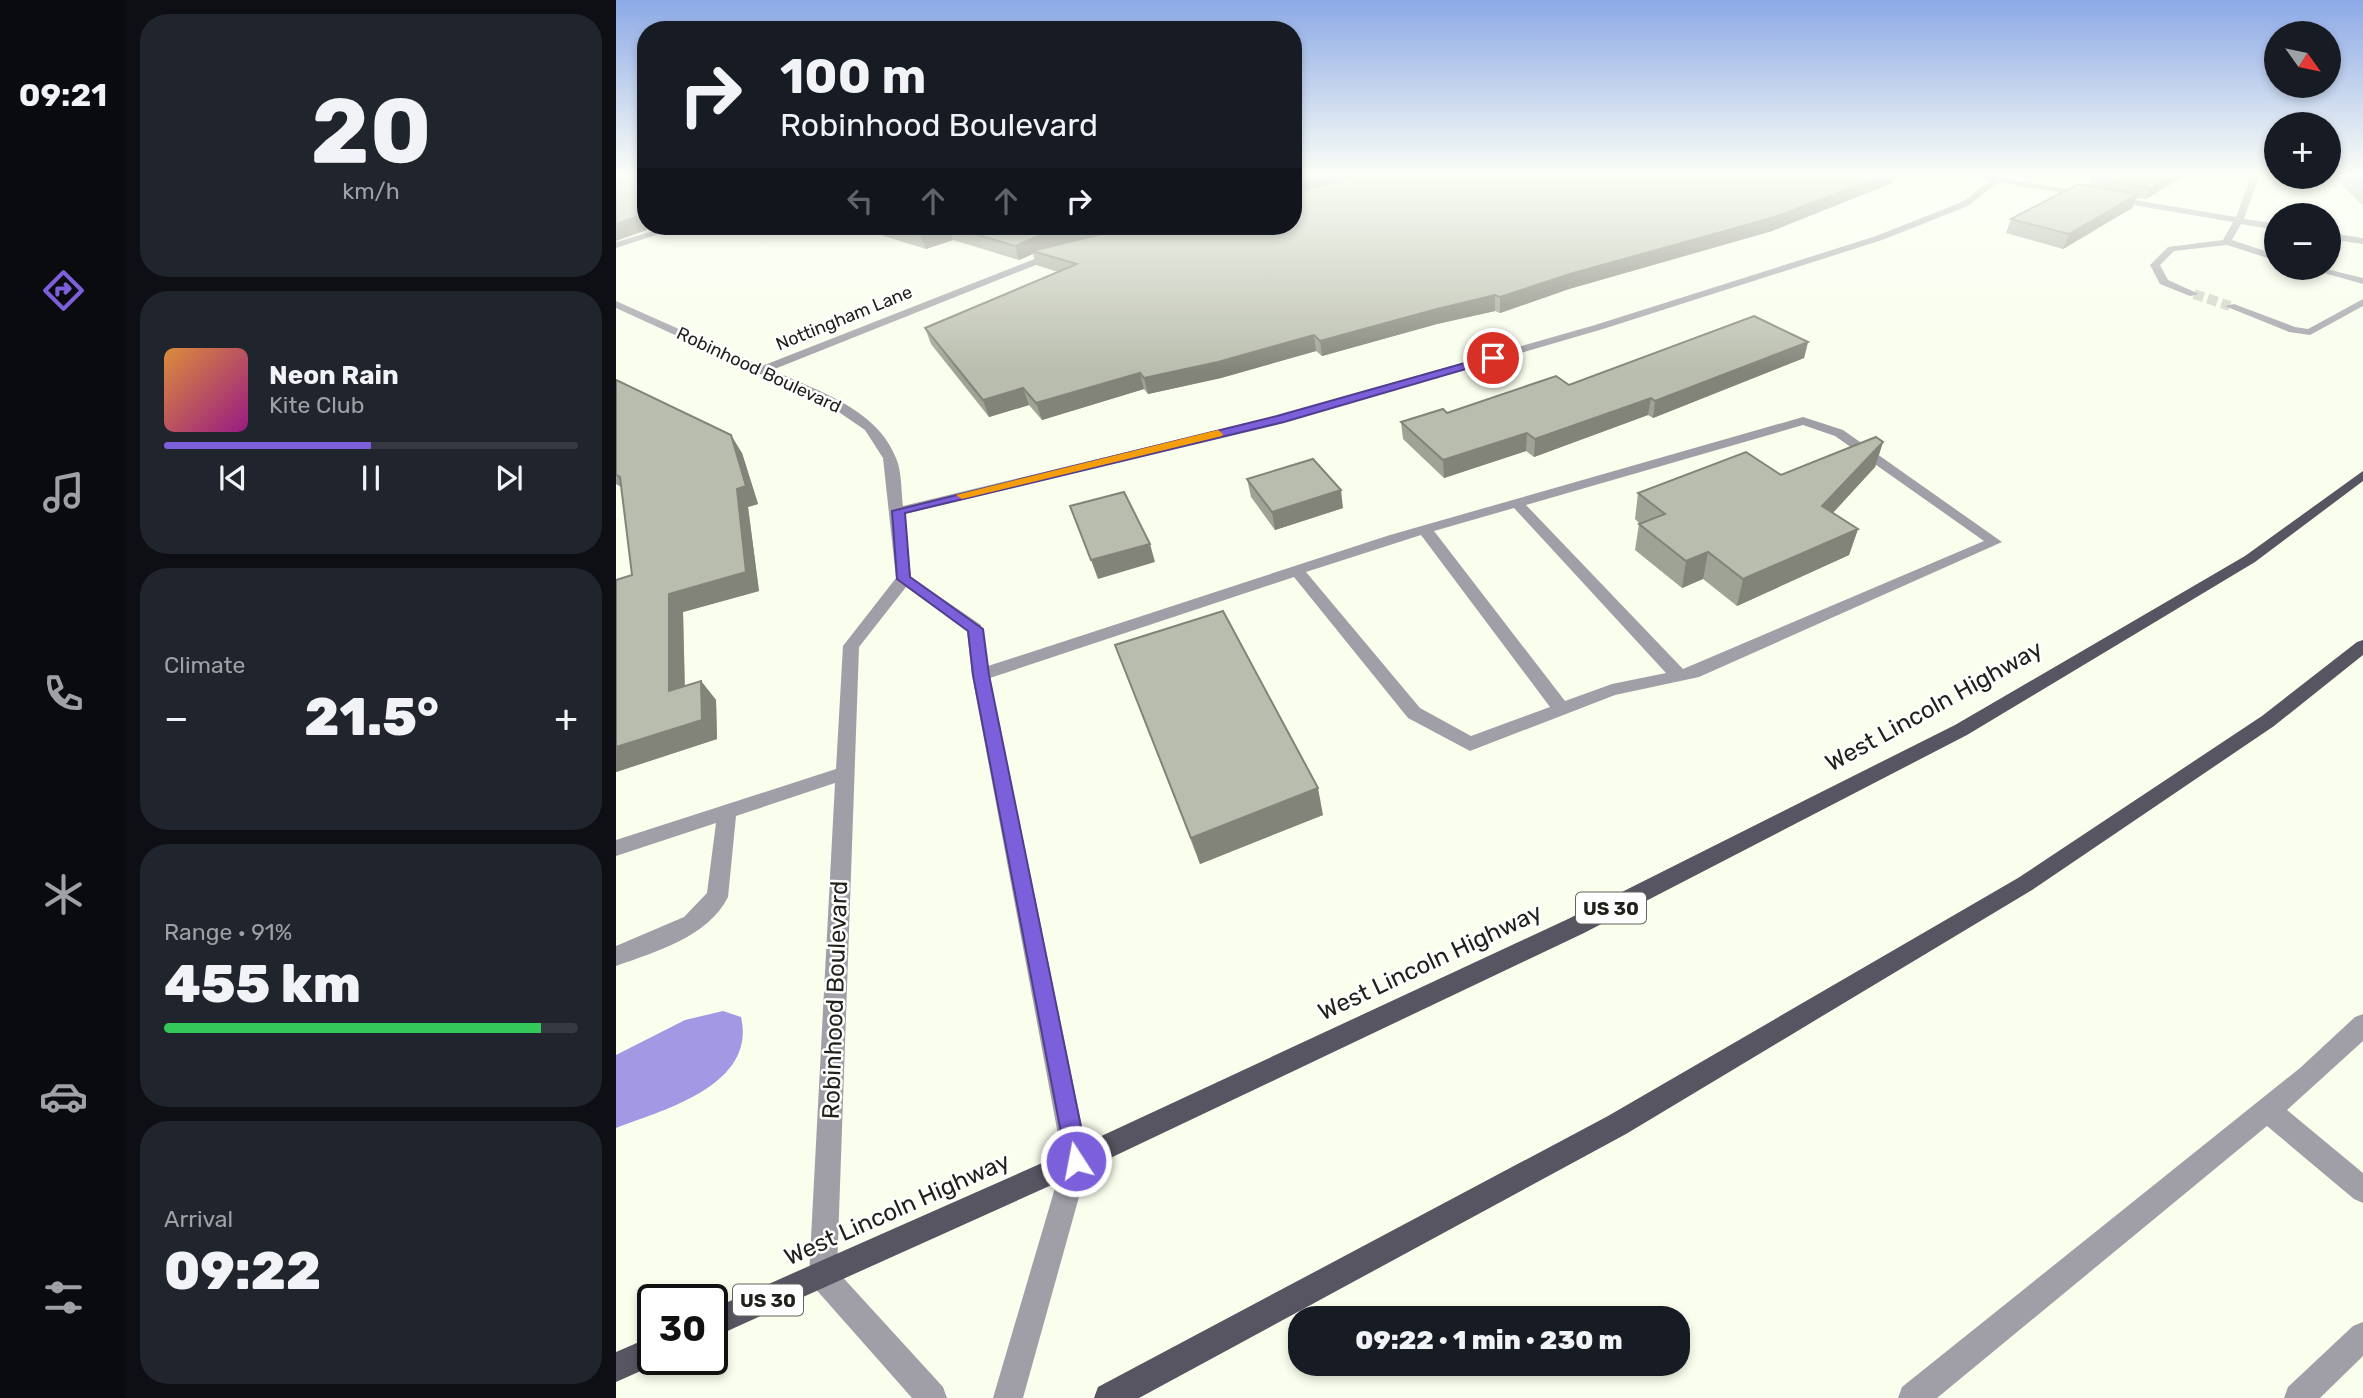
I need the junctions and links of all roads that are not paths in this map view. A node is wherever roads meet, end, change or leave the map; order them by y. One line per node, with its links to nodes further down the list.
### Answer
1 (1870, 241): 14 (street)
2 (2228, 242): 4 (street); 7 (street)
3 (1071, 250): 11 (street, Nottingham Lane)
4 (2264, 254)
5 (2341, 276): 6 (street)
6 (2363, 281)
7 (2194, 294)
8 (2363, 302): 10 (street)
9 (616, 304): 11 (street, Robinhood Boulevard)
10 (2230, 306)
11 (762, 370): 14 (street, Robinhood Boulevard)
12 (2363, 475): 28 (main road, West Lincoln Highway / US 30)
13 (1518, 504): 15 (street); 20 (street); 20 (street)
14 (898, 511): 17 (street, Robinhood Boulevard)
15 (1425, 530): 16 (street); 21 (street)
16 (1297, 571): 19 (street); 21 (street)
17 (904, 579): 19 (street); 22 (street, Robinhood Boulevard)
18 (2363, 646): 37 (main road)
19 (981, 675): 28 (street)
20 (1679, 676): 21 (street)
21 (1561, 709)
22 (845, 773): 23 (street); 30 (street, Robinhood Boulevard)
23 (727, 812): 24 (street); 25 (street)
24 (616, 848)
25 (616, 956)
26 (2363, 1025): 27 (street)
27 (2268, 1110): 29 (street); 38 (street)
28 (1076, 1161): 30 (main road, West Lincoln Highway / US 30); 36 (street)
29 (2363, 1190)
30 (823, 1276): 31 (main road, West Lincoln Highway / US 30); 35 (street)
31 (728, 1317)
32 (2363, 1336): 39 (street)
33 (637, 1357): 34 (main road)
34 (616, 1367)
35 (932, 1398)
36 (1008, 1398)
37 (1109, 1398)
38 (1913, 1398)
39 (2299, 1398)

